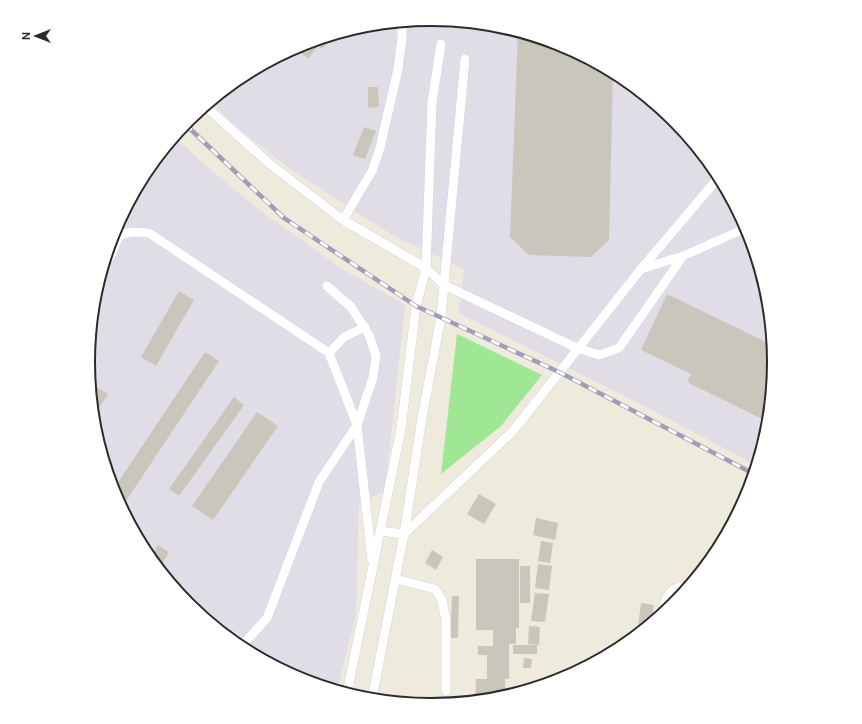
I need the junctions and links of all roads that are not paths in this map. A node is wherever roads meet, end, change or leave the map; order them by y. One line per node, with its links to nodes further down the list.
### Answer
1 (402, 28): 6 (lane)
2 (441, 44): 10 (lane)
3 (465, 59): 12 (lane)
4 (209, 109): 6 (lane)
5 (714, 182): 11 (lane)
6 (343, 220): 10 (lane)
7 (740, 231): 9 (lane)
8 (120, 235): 16 (lane)
9 (683, 256): 11 (lane); 15 (lane)
10 (426, 268): 12 (lane); 18 (lane)
11 (641, 269): 15 (lane)
12 (444, 285): 15 (lane); 19 (lane)
13 (327, 286): 14 (lane)
14 (365, 327): 16 (lane); 17 (lane)
15 (577, 348): 19 (lane)
16 (329, 353): 17 (lane)
17 (357, 425): 20 (lane); 24 (lane)
18 (380, 531): 19 (lane); 20 (lane)
19 (404, 534): 21 (lane)
20 (373, 570): 25 (lane)
21 (395, 579): 26 (lane); 27 (lane)
22 (682, 586): 23 (lane)
23 (664, 605)
24 (246, 642)
25 (348, 688)
26 (446, 691)
27 (373, 693)

